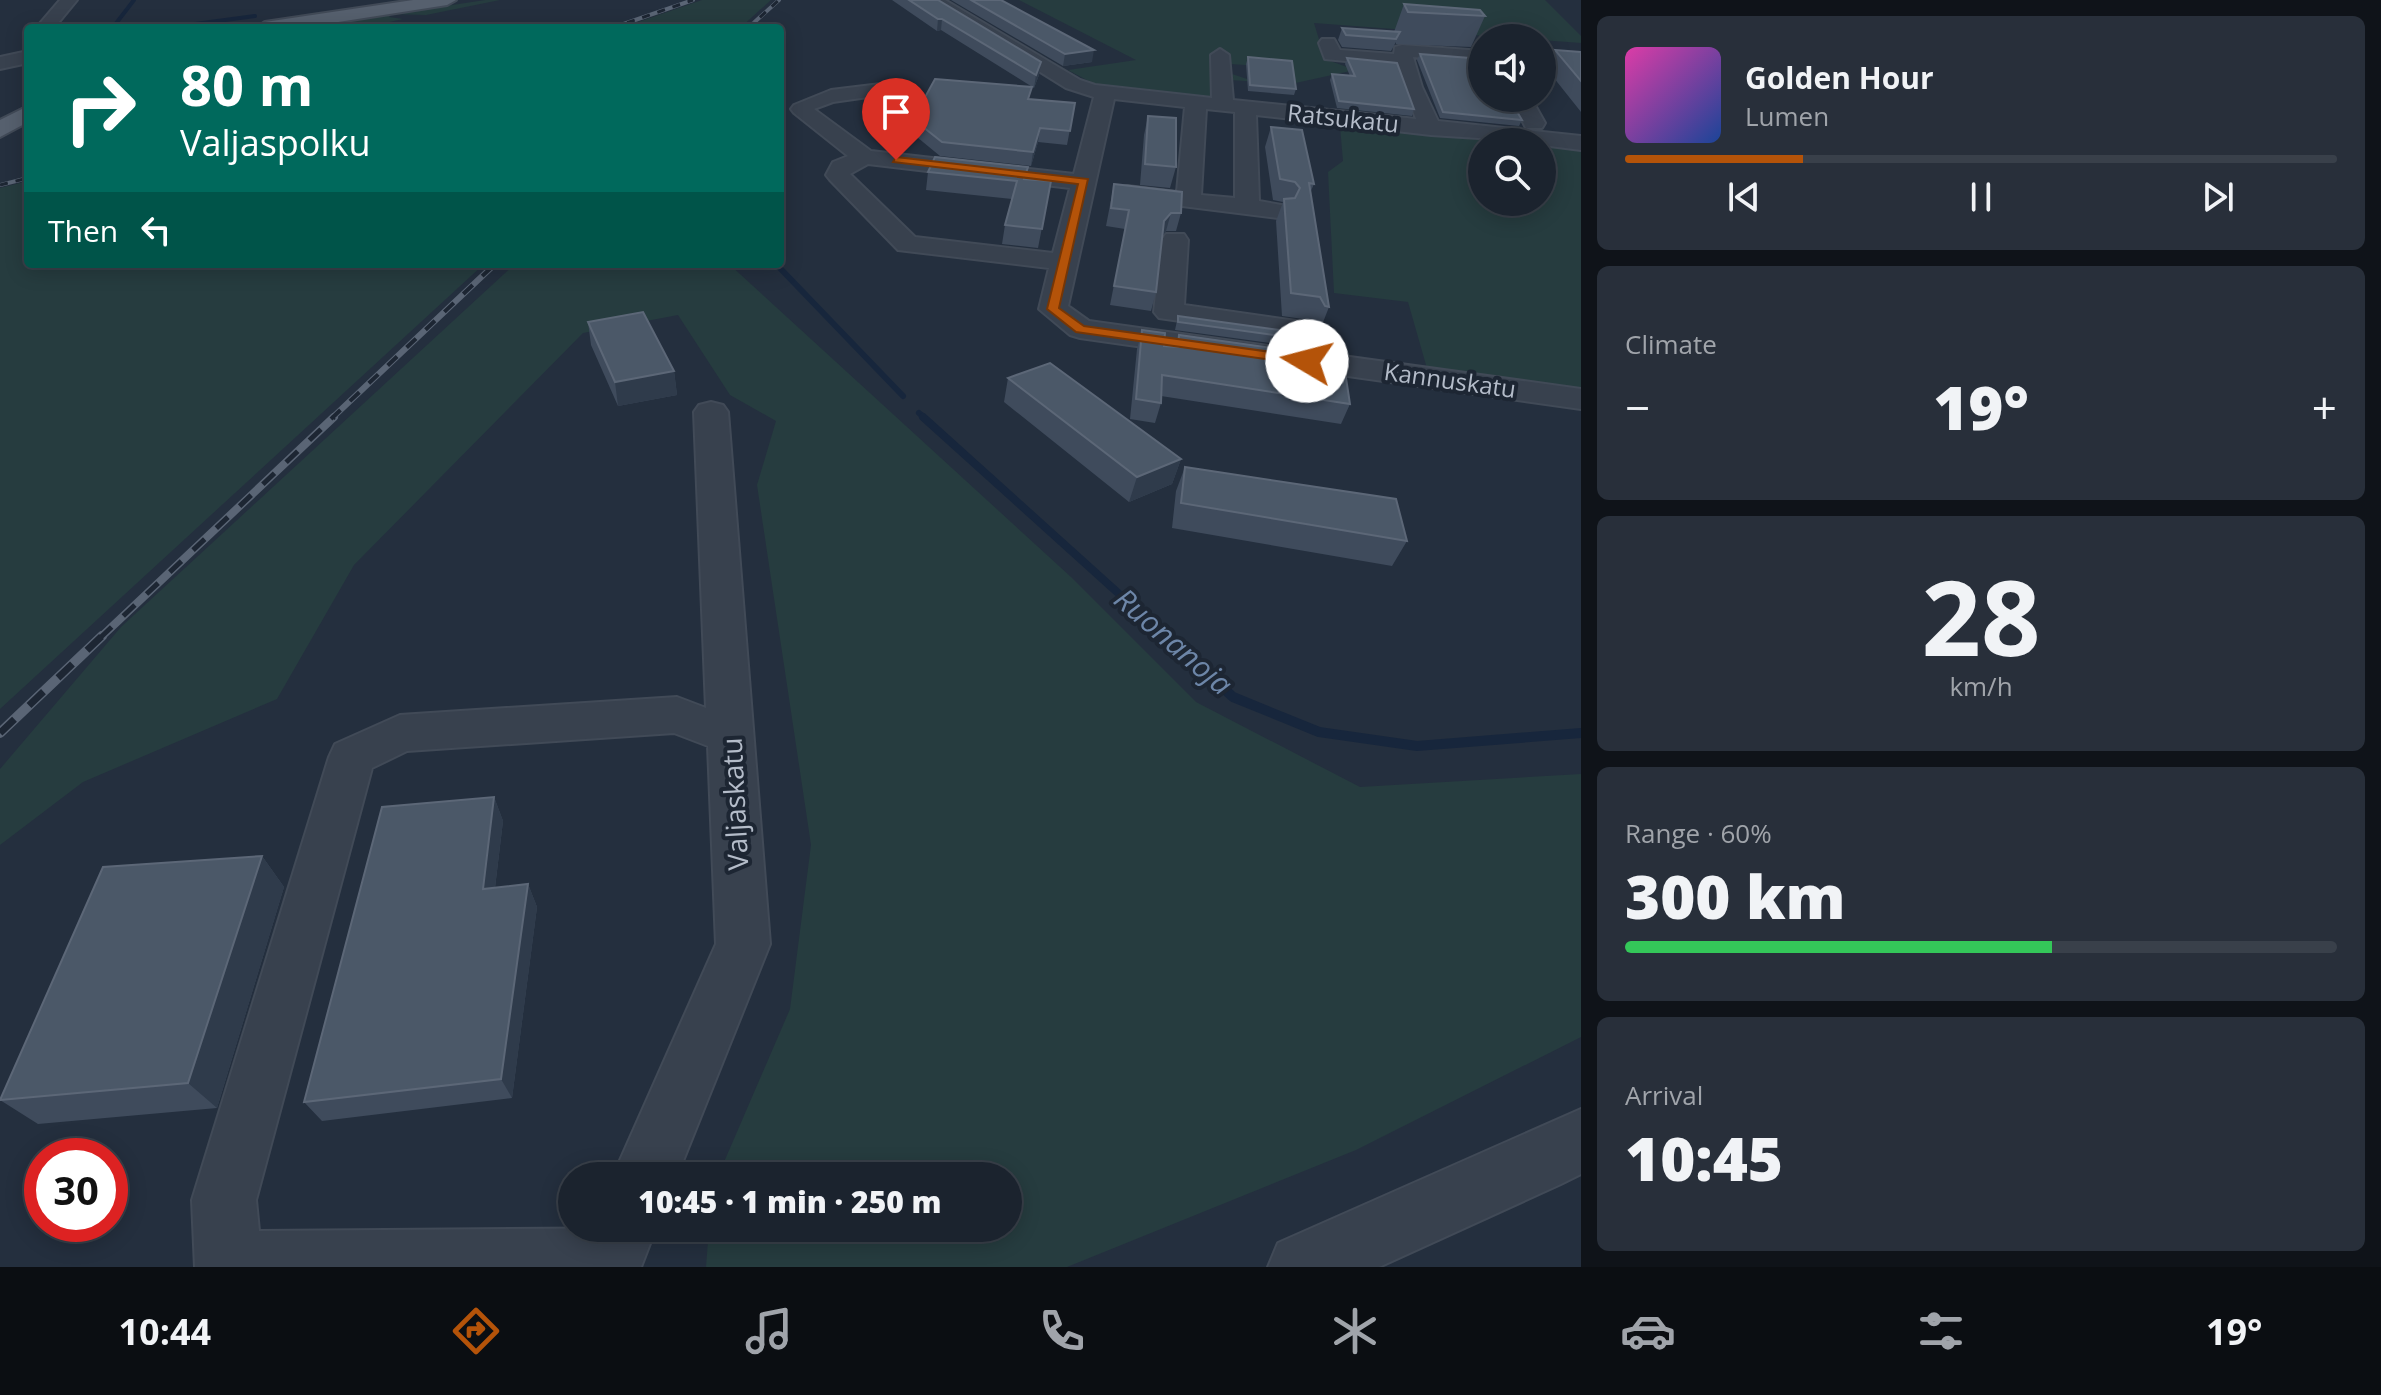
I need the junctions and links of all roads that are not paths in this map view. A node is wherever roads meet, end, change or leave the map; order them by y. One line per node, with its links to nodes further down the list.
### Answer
1 (69, 0): 4 (street)
2 (447, 0): 5 (main road)
3 (933, 0): 17 (street, Ratsukatu)
4 (48, 24)
5 (291, 24)
6 (1328, 43): 13 (street)
7 (1556, 43): 8 (street)
8 (1581, 45)
9 (1220, 55): 19 (street)
10 (1468, 56): 13 (street)
11 (24, 58): 15 (street)
12 (1556, 60): 14 (street)
13 (1406, 61): 21 (street)
14 (1581, 62)
15 (0, 63)
16 (889, 89): 26 (street)
17 (1105, 93): 18 (street, Ratsukatu); 27 (street)
18 (1196, 103): 19 (street, Ratsukatu); 28 (street)
19 (1230, 103): 21 (street, Ratsukatu); 29 (street)
20 (24, 115): 23 (main road)
21 (1427, 121): 22 (street, Ratsukatu)
22 (1506, 128)
23 (0, 130)
24 (1556, 136): 25 (street, Ratsukatu)
25 (1581, 143)
26 (865, 157): 27 (street); 32 (street)
27 (1083, 185): 28 (street); 32 (street)
28 (1189, 199): 29 (street)
29 (1247, 207): 30 (street)
30 (1278, 211)
31 (1175, 240): 33 (street)
32 (1064, 262): 33 (street, Kannuskatu)
33 (1167, 327): 34 (street, Kannuskatu)
34 (1581, 399)
35 (711, 412): 36 (street, Valjaskatu)
36 (731, 736): 38 (street, Valjaskatu); 39 (street)
37 (1581, 1140): 40 (street)
38 (651, 1162)
39 (613, 1253)
40 (1302, 1267)

